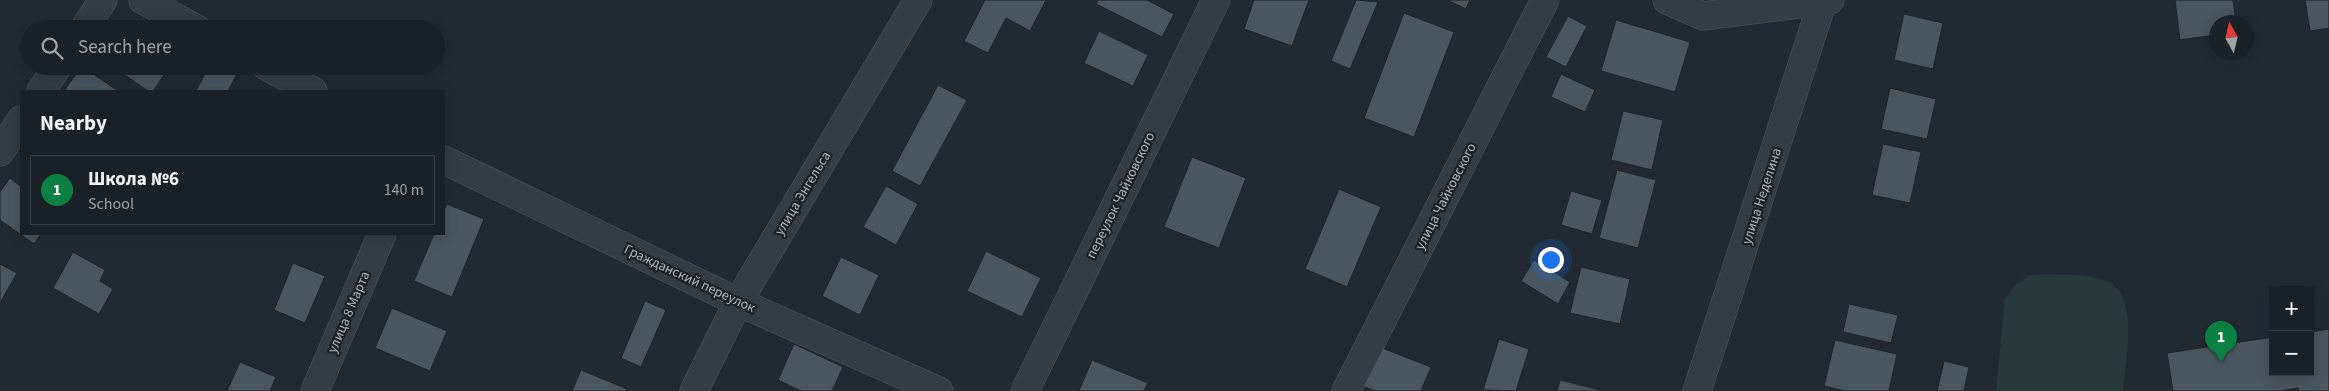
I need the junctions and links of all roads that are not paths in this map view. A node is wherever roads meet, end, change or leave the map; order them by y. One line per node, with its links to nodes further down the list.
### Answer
1 (103, 0): 8 (street)
2 (143, 0): 9 (street)
3 (918, 0): 18 (street, улица Энгельса)
4 (1216, 0): 22 (street, переулок Чайковского)
5 (1545, 0): 23 (street, улица Чайковского)
6 (1667, 0): 7 (street)
7 (1825, 0): 24 (street, улица Неделина)
8 (90, 20)
9 (180, 20)
10 (52, 75): 12 (street)
11 (283, 75): 13 (street)
12 (42, 90)
13 (311, 90)
14 (20, 122): 15 (street)
15 (0, 152)
16 (445, 160): 18 (street, Гражданский переулок)
17 (382, 235): 19 (street, улица 8 Марта)
18 (738, 302): 20 (street, улица Энгельса); 21 (street, Гражданский переулок)
19 (315, 391)
20 (694, 391)
21 (939, 391)
22 (1025, 391)
23 (1346, 391)
24 (1697, 391)

